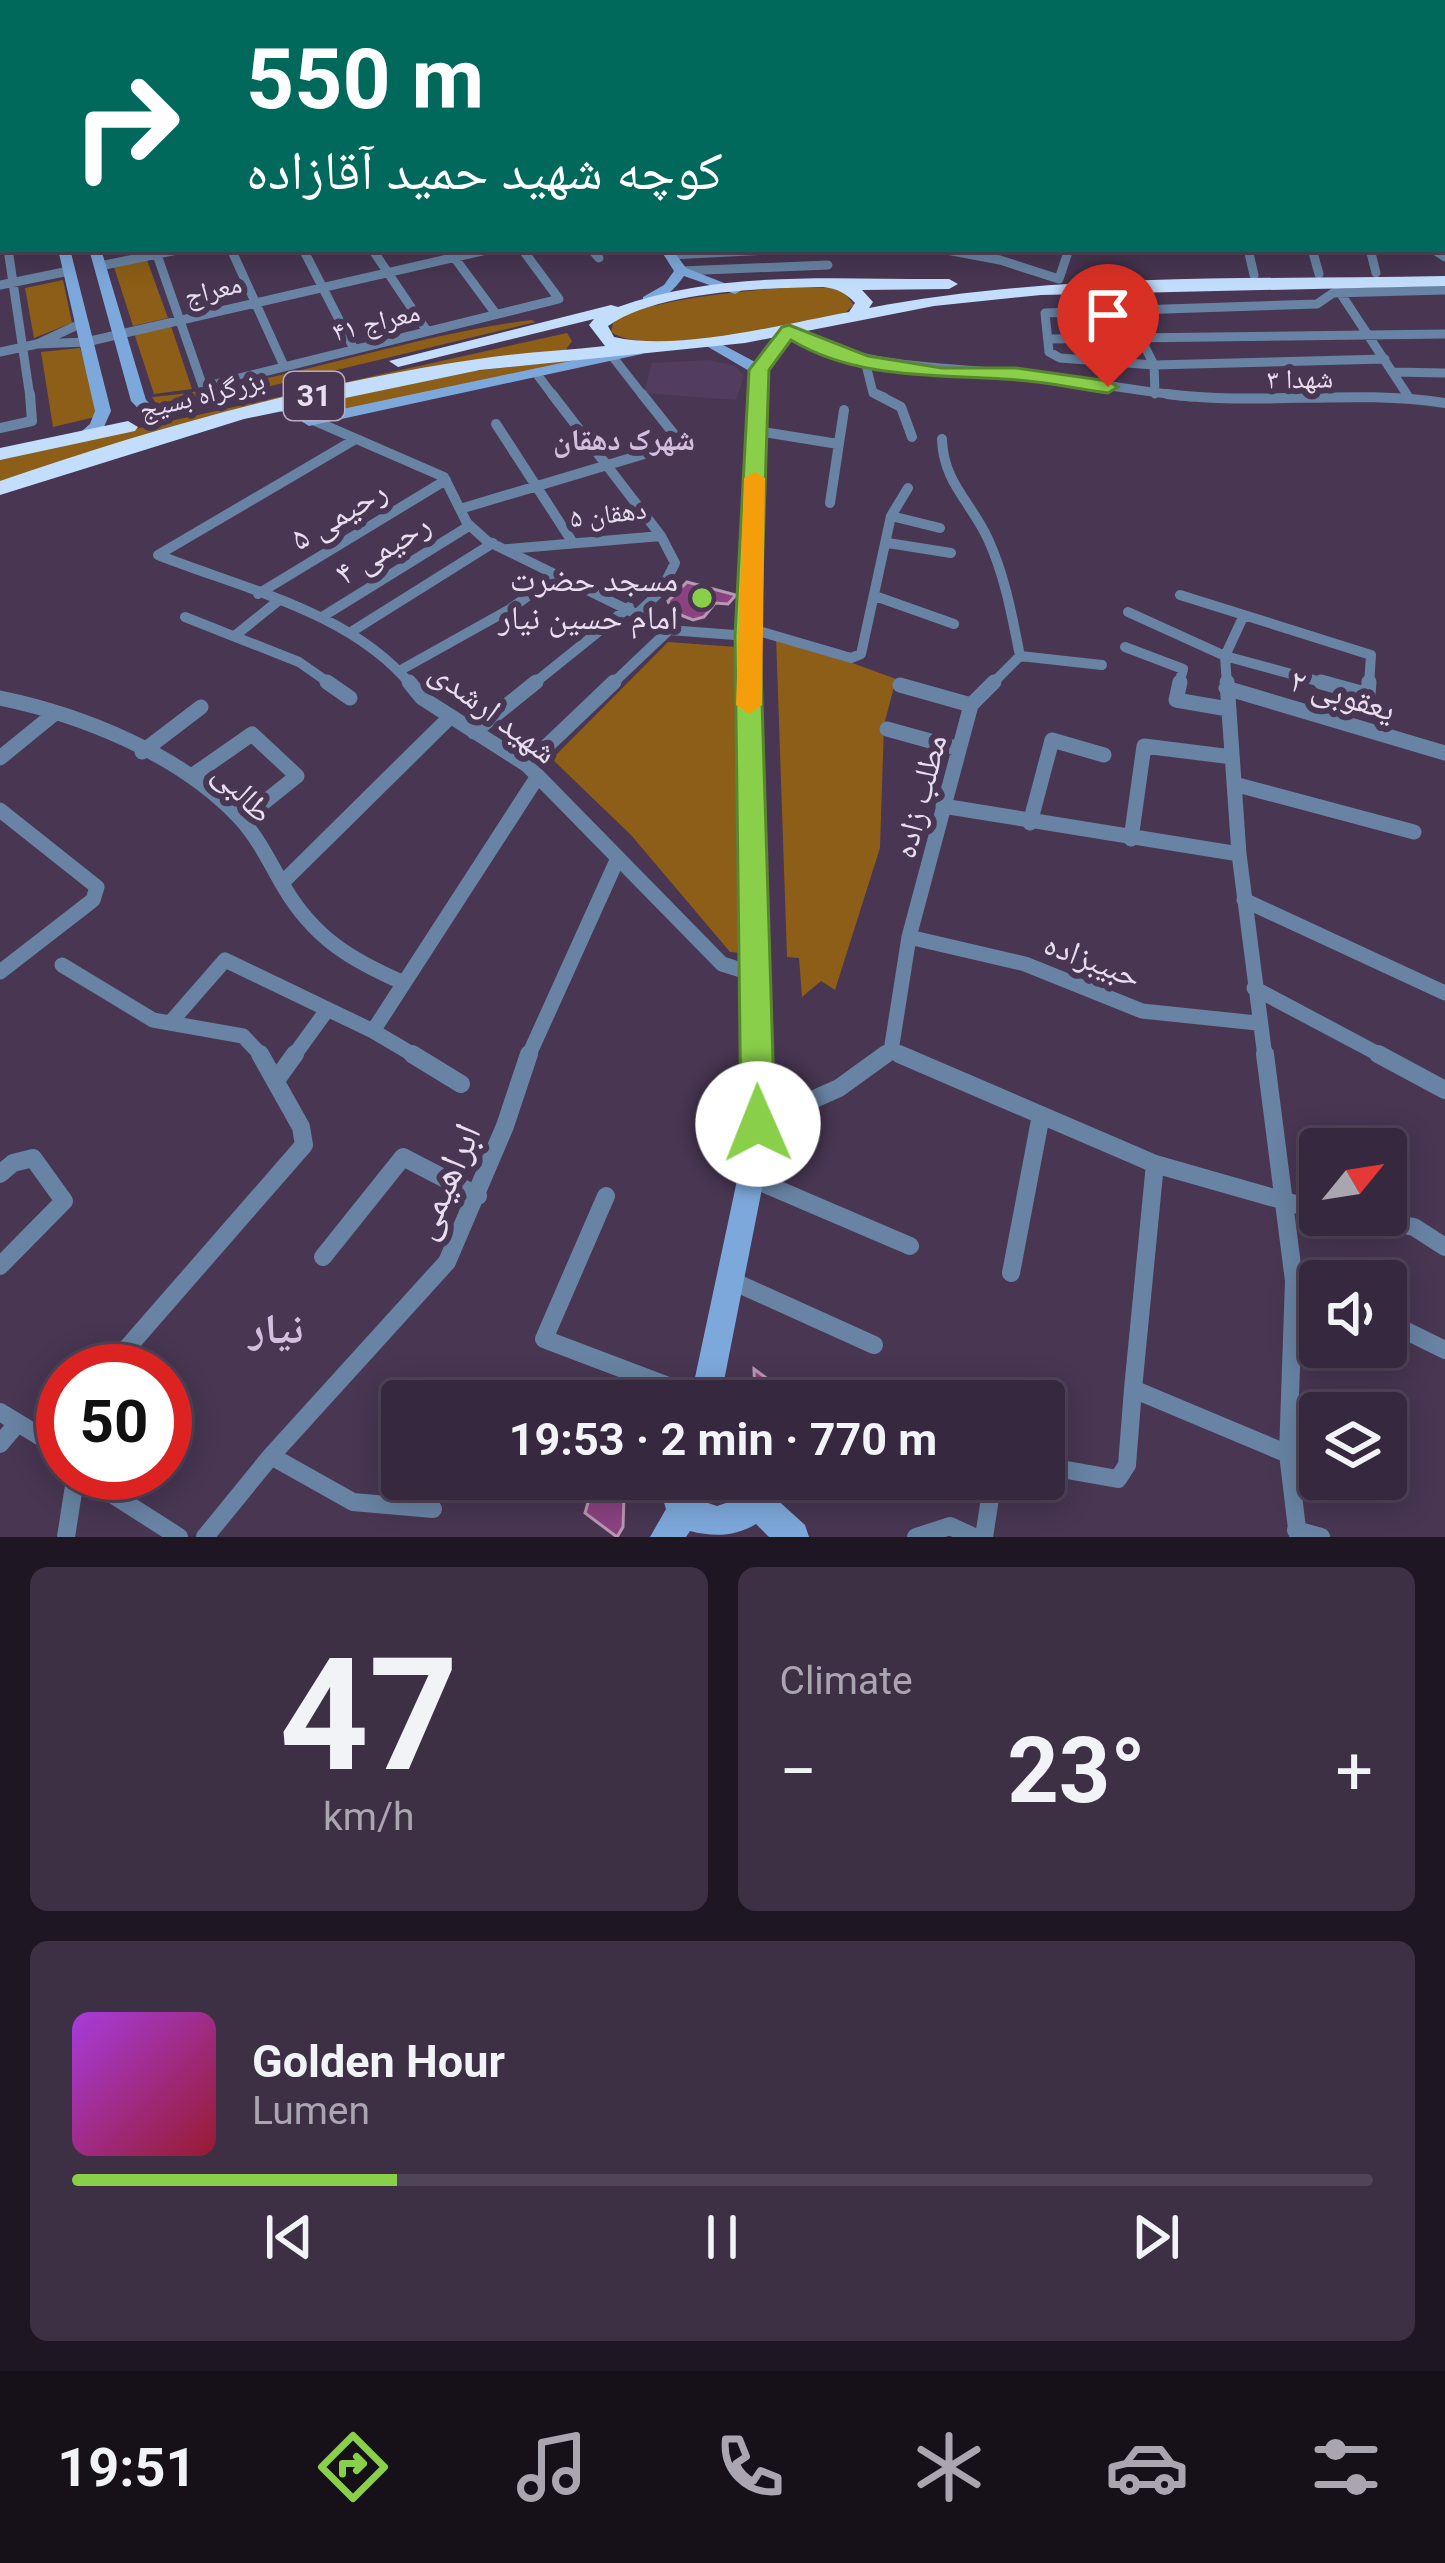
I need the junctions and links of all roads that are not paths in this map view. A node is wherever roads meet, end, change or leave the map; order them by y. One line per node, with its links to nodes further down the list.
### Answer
1 (9, 252): 25 (street)
2 (65, 252): 18 (main road)
3 (96, 252): 17 (main road)
4 (156, 252): 17 (street); 37 (street)
5 (232, 252): 32 (street)
6 (304, 252): 29 (street)
7 (374, 252): 21 (street)
8 (524, 252): 35 (street, معراج ۴۱)
9 (668, 252): 19 (main road)
10 (957, 252): 24 (street)
11 (1068, 252): 24 (street)
12 (1249, 252): 23 (street)
13 (1314, 252): 26 (street)
14 (1371, 252): 22 (street)
15 (451, 253): 21 (street, معراج); 35 (street)
16 (827, 265): 19 (street)
17 (100, 266): 42 (main road)
18 (69, 271): 25 (street); 38 (main road)
19 (681, 271): 31 (main road); 33 (main road)
20 (1445, 271): 22 (highway, بزرگراه بسیج)
21 (388, 272): 29 (street, معراج); 40 (street)
22 (1376, 273): 26 (highway, بزرگراه بسیج)
23 (1254, 275): 24 (highway, بزرگراه بسیج); 26 (highway, بزرگراه بسیج)
24 (1059, 279): 28 (highway, بزرگراه بسیج)
25 (15, 282): 27 (street); 49 (street)
26 (1331, 284): 30 (highway, بزرگراه بسیج); 34 (street); 36 (highway, بزرگراه بسیج); 44 (street)
27 (0, 285)
28 (842, 285): 31 (highway, بزرگراه بسیج); 36 (highway)
29 (321, 286): 32 (street, معراج); 51 (street)
30 (1445, 286)
31 (735, 290): 33 (highway, بزرگراه بسیج)
32 (254, 301): 37 (street, معراج); 58 (street)
33 (637, 303): 39 (highway, بزرگراه بسیج / 31); 50 (highway)
34 (1127, 311): 45 (street); 46 (street)
35 (496, 314): 40 (street, معراج ۴۱)
36 (856, 315): 41 (highway, بزرگراه بسیج)
37 (181, 319): 42 (street, معراج); 58 (street, معراج ۴۱)
38 (82, 322): 48 (main road); 49 (street)
39 (558, 324): 53 (highway); 68 (highway, بزرگراه بسیج / 31)
40 (427, 331): 51 (street, معراج ۴۱)
41 (789, 331): 47 (highway, بزرگراه بسیج); 56 (street, شهدا ۳); 59 (main road)
42 (121, 334): 48 (street, معراج); 68 (main road)
43 (1445, 334): 44 (street)
44 (1369, 336): 46 (street); 55 (street)
45 (1049, 339): 46 (street); 57 (street)
46 (1145, 340): 57 (street)
47 (705, 341): 50 (highway, بزرگراه بسیج); 59 (main road)
48 (86, 342): 49 (street, معراج); 73 (main road)
49 (31, 345): 52 (street); 71 (street)
50 (647, 347): 53 (highway, بزرگراه بسیج / 31); 54 (main road)
51 (354, 349): 58 (street, معراج ۴۱)
52 (0, 352)
53 (565, 354): 66 (highway, بزرگراه بسیج / 31)
54 (613, 356): 61 (main road); 79 (street)
55 (1385, 359): 57 (street); 60 (street)
56 (865, 361): 63 (street, شهدا ۳); 74 (street)
57 (1154, 365): 63 (street)
58 (284, 366)
59 (759, 370): 72 (main road)
60 (1393, 372): 62 (street); 64 (street)
61 (536, 373): 69 (main road); 79 (street, دهقان ۵)
62 (1445, 373)
63 (1155, 394): 64 (street, شهدا ۳)
64 (1408, 396): 65 (street, شهدا ۳)
65 (1445, 403)
66 (277, 404): 69 (street); 82 (highway, بزرگراه بسیج / 31)
67 (844, 410): 77 (street)
68 (158, 420): 73 (highway, بزرگراه بسیج / 31)
69 (309, 421): 76 (street)
70 (496, 424): 81 (street)
71 (0, 428)
72 (757, 431): 77 (street); 107 (main road)
73 (83, 437): 78 (highway, بزرگراه بسیج / 31)
74 (912, 437)
75 (942, 439): 110 (street)
76 (354, 440): 80 (street); 95 (street, شهید ارشدی)
77 (838, 444): 84 (street)
78 (0, 454)
79 (605, 466): 81 (street); 89 (street, دهقان ۵)
80 (446, 481): 85 (street); 95 (street, رحیمی ۵)
81 (536, 486): 85 (street); 90 (street)
82 (0, 488)
83 (908, 488): 86 (street)
84 (830, 503)
85 (460, 509): 87 (street)
86 (891, 516): 88 (street); 91 (street)
87 (470, 526): 92 (street); 103 (street, رحیمی ۴)
88 (940, 528)
89 (662, 536): 90 (street, دهقان ۵); 99 (street)
90 (573, 543): 92 (street, دهقان ۵)
91 (888, 543): 93 (street); 97 (street)
92 (500, 546): 94 (street); 106 (street)
93 (951, 554)
94 (560, 573): 99 (street); 113 (street)
95 (258, 594): 98 (street, شهید ارشدی)
96 (1180, 595): 101 (street)
97 (875, 596): 104 (street); 107 (street)
98 (278, 602): 103 (street, شهید ارشدی); 108 (street)
99 (634, 610): 105 (street); 124 (street)
100 (1128, 612): 111 (street)
101 (1244, 615): 111 (street); 111 (street)
102 (185, 617): 108 (street)
103 (322, 617): 106 (street, شهید ارشدی)
104 (953, 624)
105 (669, 630): 107 (street); 131 (street)
106 (351, 632): 113 (street, شهید ارشدی)
107 (748, 632): 147 (main road)
108 (237, 634): 117 (street)
109 (1125, 647): 120 (street)
110 (1020, 656): 112 (street); 118 (street, مطلب زاده)
111 (1225, 656): 115 (street)
112 (1102, 665)
113 (399, 671): 122 (street, شهید ارشدی)
114 (900, 685): 118 (street)
115 (1226, 688): 120 (street); 127 (street, یعقوبی ۲)
116 (0, 698): 121 (street, طالبی)
117 (350, 698)
118 (971, 705): 125 (street, مطلب زاده)
119 (201, 707): 126 (street)
120 (1228, 709): 129 (street)
121 (54, 714): 126 (street, طالبی); 130 (street)
122 (450, 717): 124 (street, شهید ارشدی); 142 (street)
123 (887, 729): 125 (street)
124 (473, 732): 131 (street, شهید ارشدی)
125 (959, 749): 134 (street, مطلب زاده)
126 (142, 752): 132 (street, طالبی)
127 (1445, 753)
128 (1104, 755): 137 (street)
129 (1232, 757): 133 (street); 139 (street)
130 (0, 758)
131 (533, 770): 141 (street, شهید ارشدی); 148 (street)
132 (193, 775): 136 (street, طالبی); 136 (street)
133 (1234, 784): 138 (street); 140 (street)
134 (943, 806): 137 (street); 144 (street, مطلب زاده)
135 (0, 810): 146 (street)
136 (242, 820): 142 (street, طالبی)
137 (1030, 823): 139 (street)
138 (1414, 832)
139 (1131, 839): 140 (street)
140 (1239, 854): 143 (street)
141 (618, 858): 147 (street, شهید ارشدی); 164 (street, ابراهیمی)
142 (282, 883): 148 (street, طالبی)
143 (1244, 900): 149 (street); 150 (street)
144 (909, 937): 153 (street, حبیبزاده); 155 (street, مطلب زاده)
145 (62, 965): 152 (street)
146 (0, 972)
147 (754, 974): 160 (main road)
148 (404, 983): 154 (street)
149 (1254, 988): 153 (street); 158 (street)
150 (1445, 993)
151 (327, 1010): 152 (street); 154 (street); 156 (street)
152 (170, 1023): 156 (street)
153 (1257, 1023): 166 (street)
154 (374, 1031): 157 (street)
155 (891, 1051): 159 (street); 160 (street)
156 (277, 1079): 178 (street)
157 (461, 1084)
158 (1445, 1090)
159 (1041, 1115): 161 (street); 173 (street)
160 (758, 1124): 163 (main road)
161 (1155, 1164): 166 (street); 183 (street)
162 (0, 1174): 172 (street)
163 (751, 1178): 169 (street); 174 (main road)
164 (478, 1196): 171 (street); 188 (street, ابراهیمی)
165 (606, 1196): 181 (street)
166 (1286, 1205): 167 (street); 175 (street)
167 (1299, 1207)
168 (1407, 1226): 170 (street)
169 (910, 1246)
170 (1445, 1247)
171 (323, 1257)
172 (0, 1266)
173 (1010, 1273)
174 (730, 1280): 179 (street); 182 (main road)
175 (1294, 1281): 176 (street); 187 (street)
176 (1299, 1283)
177 (1407, 1332): 180 (street)
178 (131, 1344)
179 (874, 1345)
180 (1445, 1349)
181 (651, 1380)
182 (709, 1380)
183 (1133, 1389): 187 (street); 189 (street)
184 (8, 1418): 185 (street); 186 (street)
185 (36, 1433)
186 (0, 1444)
187 (1288, 1454): 197 (street)
188 (271, 1456): 195 (street); 200 (street, ابراهیمی)
189 (1065, 1470)
190 (72, 1500): 198 (street)
191 (120, 1500): 199 (street)
192 (755, 1500): 196 (main road)
193 (766, 1500): 201 (main road)
194 (990, 1500): 204 (street)
195 (433, 1509)
196 (674, 1525)
197 (1297, 1533): 205 (street)
198 (66, 1537)
199 (179, 1537)
200 (205, 1537)
201 (794, 1537)
202 (916, 1537): 203 (street)
203 (974, 1537)
204 (984, 1537)
205 (1321, 1537)

